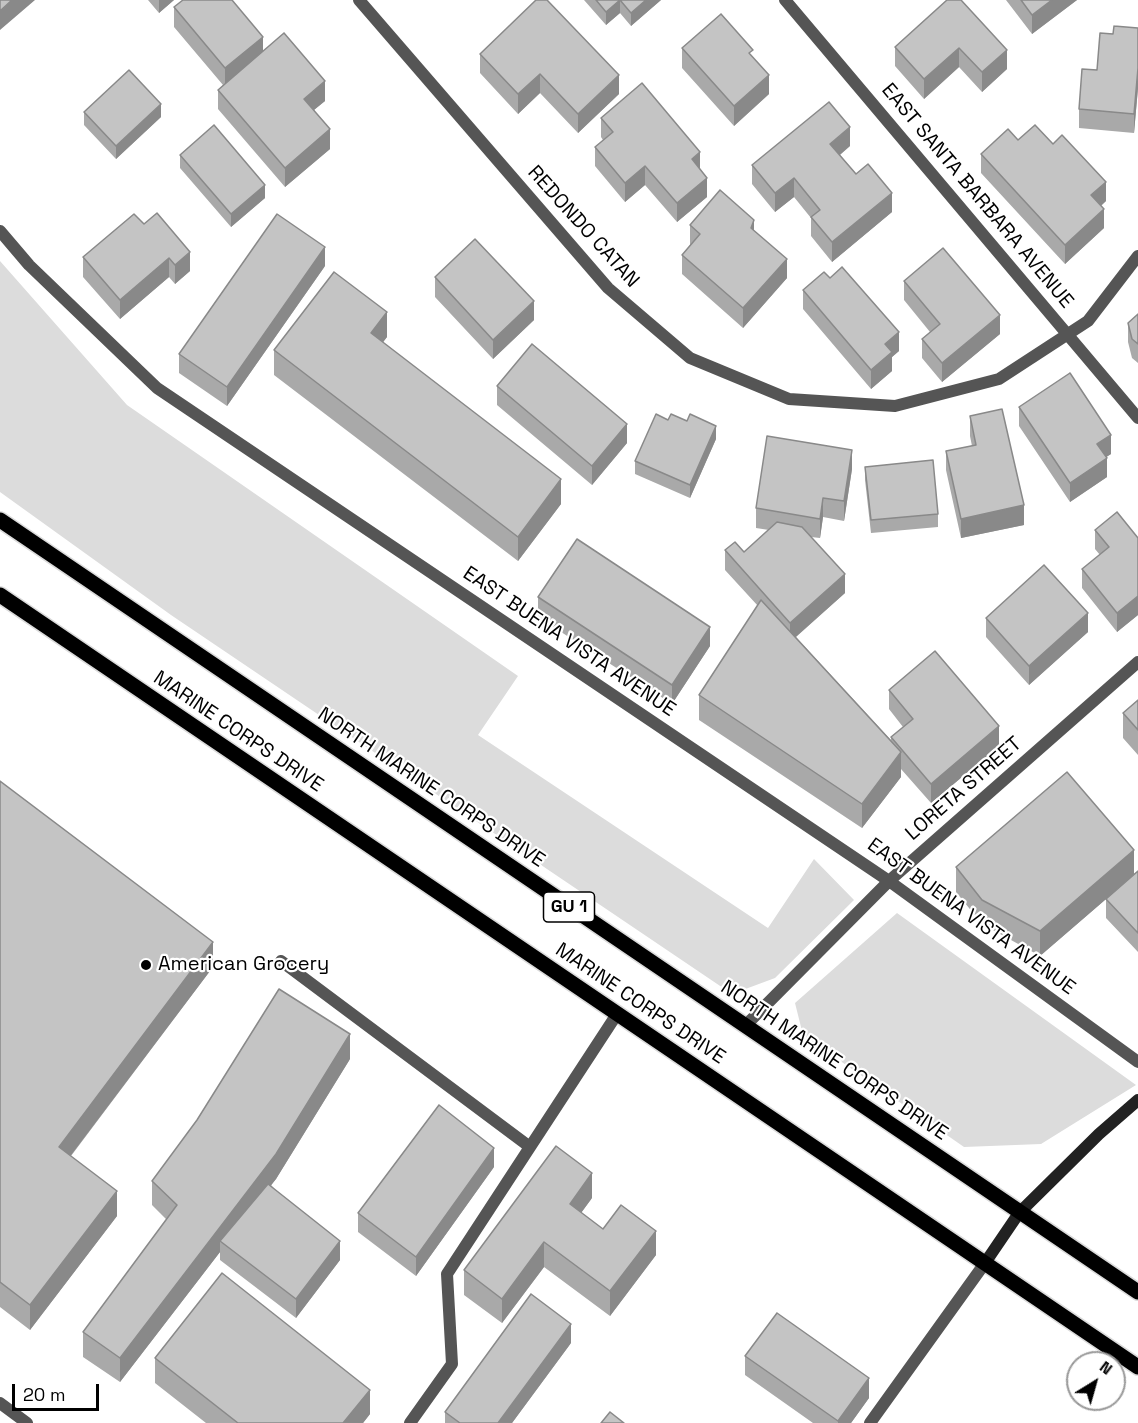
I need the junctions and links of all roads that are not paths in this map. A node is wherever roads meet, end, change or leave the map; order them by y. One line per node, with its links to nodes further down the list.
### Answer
1 (359, 0): 5 (street, REDONDO CATAN)
2 (785, 0): 5 (street, EAST SANTA BARBARA AVENUE)
3 (0, 231): 10 (street, EAST BUENA VISTA AVENUE)
4 (1138, 256): 5 (street, REDONDO CATAN)
5 (1069, 334): 6 (street, EAST SANTA BARBARA AVENUE)
6 (1138, 418)
7 (0, 520): 13 (main road, NORTH MARINE CORPS DRIVE / GU 1)
8 (0, 595): 12 (main road, MARINE CORPS DRIVE)
9 (1138, 662): 10 (street, LORETA STREET)
10 (889, 880): 13 (street, LORETA STREET); 14 (street, EAST BUENA VISTA AVENUE)
11 (281, 961): 16 (street)
12 (617, 1014): 16 (street); 18 (main road, MARINE CORPS DRIVE)
13 (745, 1026): 17 (main road, NORTH MARINE CORPS DRIVE / GU 1)
14 (1138, 1062)
15 (1138, 1100): 17 (main road)
16 (530, 1147): 23 (street)
17 (1019, 1213): 18 (main road); 19 (main road, NORTH MARINE CORPS DRIVE / GU 1)
18 (985, 1263): 20 (main road, MARINE CORPS DRIVE); 24 (street)
19 (1138, 1292)
20 (1138, 1367)
21 (0, 1402): 22 (street)
22 (27, 1423)
23 (410, 1423)
24 (870, 1423)

